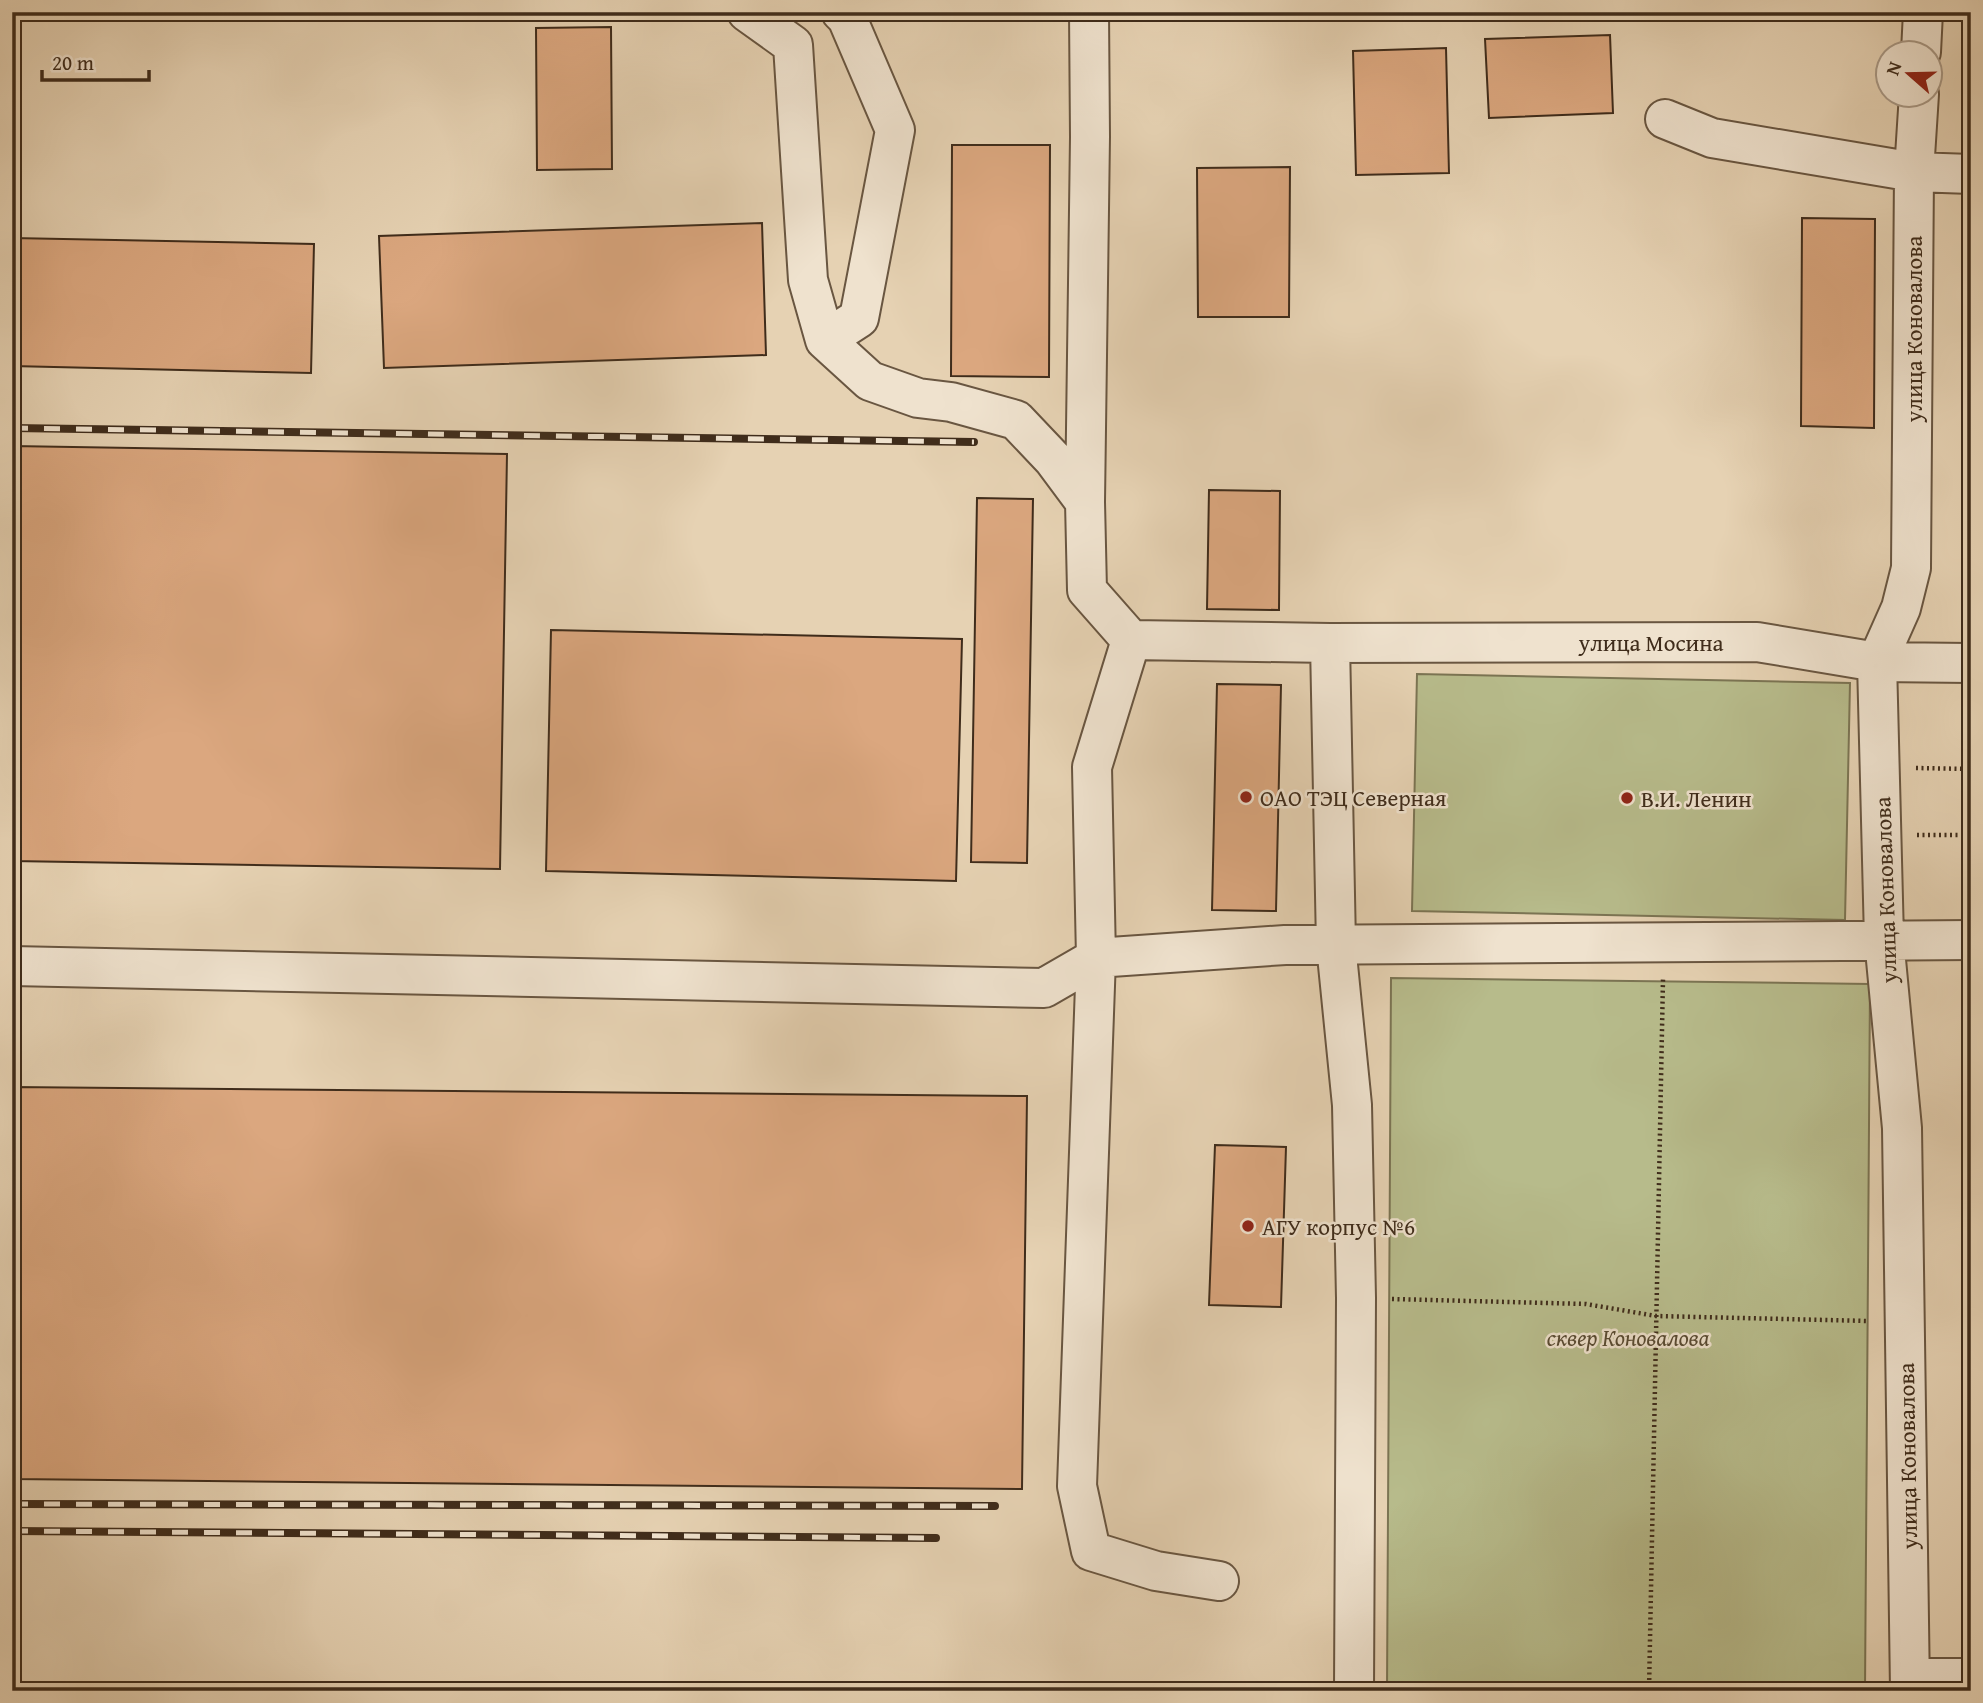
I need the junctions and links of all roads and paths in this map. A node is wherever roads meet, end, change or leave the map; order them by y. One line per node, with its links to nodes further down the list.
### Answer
1 (747, 12): 10 (street)
2 (841, 12): 10 (street)
3 (1089, 12): 11 (street)
4 (1923, 12): 5 (street)
5 (1922, 38)
6 (1918, 108): 8 (street, улица Коновалова)
7 (1665, 119): 8 (street)
8 (1914, 172): 9 (street); 14 (street, улица Коновалова)
9 (1971, 174)
10 (825, 340): 11 (street)
11 (1085, 502): 12 (street)
12 (1131, 640): 13 (street, улица Мосина); 24 (street)
13 (1330, 643): 14 (street, улица Мосина); 23 (street)
14 (1877, 662): 15 (street, улица Мосина); 16 (street, улица Коновалова)
15 (1971, 663)
16 (1880, 768): 17 (path); 18 (street, улица Коновалова)
17 (1971, 769)
18 (1882, 835): 19 (path); 20 (street, улица Коновалова)
19 (1971, 835)
20 (1884, 939): 21 (street); 22 (street); 28 (street, улица Коновалова)
21 (1971, 940)
22 (1663, 943): 23 (street); 27 (path)
23 (1336, 945): 24 (street); 26 (street)
24 (1096, 958): 25 (street); 29 (street)
25 (12, 966)
26 (1356, 1298): 27 (path); 32 (street)
27 (1656, 1316): 28 (path); 33 (path)
28 (1905, 1322): 31 (street, улица Коновалова)
29 (1219, 1581)
30 (1971, 1678): 31 (street)
31 (1910, 1684)
32 (1354, 1691)
33 (1649, 1691)

